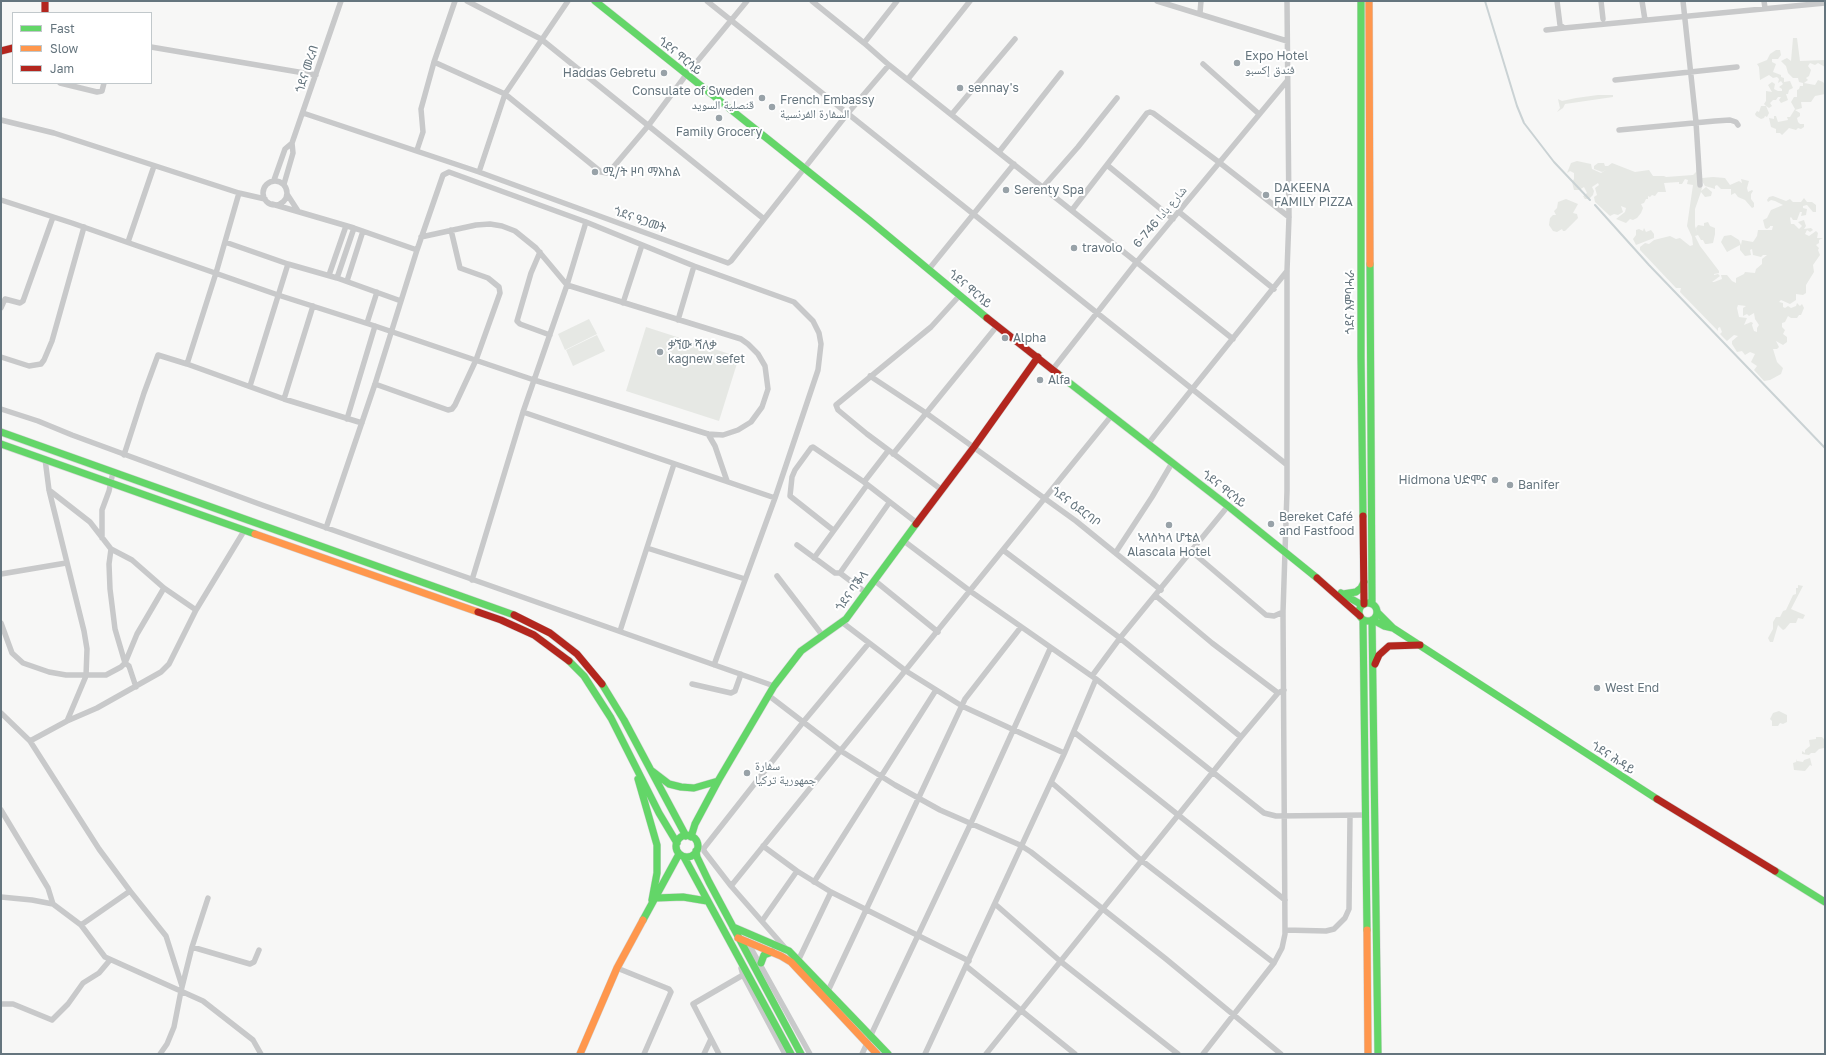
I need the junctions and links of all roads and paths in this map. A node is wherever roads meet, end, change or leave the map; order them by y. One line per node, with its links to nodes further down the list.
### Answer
1 (45, 1): 26 (main road)
2 (341, 1): 47 (street, ጎደና መረብ)
3 (454, 1): 41 (street)
4 (467, 1): 34 (street)
5 (568, 1): 34 (street)
6 (595, 1): 48 (main road, ጎደና ዋርሳይ)
7 (707, 1): 30 (street)
8 (747, 1): 30 (street)
9 (812, 1): 24 (street)
10 (823, 1): 24 (street)
11 (897, 1): 37 (street)
12 (970, 1): 49 (street)
13 (1158, 1): 27 (street)
14 (1201, 1): 27 (street)
15 (1287, 1): 36 (street)
16 (1361, 1): 194 (main road, ጎደና እምባሓራ)
17 (1369, 1): 202 (main road, ጎደና እምባሓራ)
18 (1557, 1): 32 (street)
19 (1602, 1): 29 (street)
20 (1642, 1): 31 (street)
21 (1683, 1): 28 (street)
22 (1764, 1): 25 (street)
23 (1825, 3): 25 (street)
24 (818, 7): 37 (street)
25 (1765, 8): 28 (street)
26 (45, 12)
27 (1200, 13): 36 (street)
28 (1685, 16): 31 (street); 45 (street)
29 (1603, 19)
30 (730, 20): 48 (street); 57 (street)
31 (1645, 20): 32 (street)
32 (1564, 28): 33 (street)
33 (1546, 30)
34 (541, 39): 54 (street); 63 (street)
35 (1016, 39): 58 (street)
36 (1287, 41): 51 (street)
37 (864, 43): 43 (street)
38 (152, 47): 47 (street)
39 (12, 48): 40 (main road)
40 (1, 51)
41 (434, 62): 54 (street); 66 (street)
42 (1202, 64): 59 (street)
43 (889, 65): 49 (street); 57 (street, ጎደና ዓጋመት)
44 (1737, 67): 45 (street)
45 (1691, 71): 50 (street); 61 (street)
46 (1061, 73): 67 (street)
47 (316, 75): 56 (street, ጎደና መረብ)
48 (686, 75): 63 (street); 74 (main road, ጎደና ዋርሳይ)
49 (908, 79): 58 (street)
50 (1615, 80)
51 (1287, 81): 59 (street, شارع بادا 746-6); 92 (street)
52 (64, 84): 53 (street)
53 (104, 84)
54 (505, 94): 63 (street); 75 (street)
55 (1117, 98): 79 (street)
56 (303, 113): 65 (street, ጎደና መረብ); 66 (street, ጎደና ዓጋመት)
57 (848, 114): 74 (street, ጎደና ዓጋመት); 90 (street)
58 (952, 114): 67 (street)
59 (1259, 114): 68 (street, شارع بادا 746-6)
60 (1, 120): 71 (street)
61 (1696, 122): 62 (street); 64 (street); 78 (street)
62 (1738, 125)
63 (648, 126): 93 (street)
64 (1619, 130)
65 (292, 143): 70 (street, ጎደና መረብ); 73 (street, ጎደና መረብ)
66 (417, 150): 75 (street, ጎደና ዓጋመት)
67 (999, 152): 69 (street)
68 (1220, 163): 72 (street); 89 (street, شارع بادا 746-6); 92 (street)
69 (1014, 164): 79 (street); 90 (street)
70 (280, 165): 73 (street); 76 (street, ጎደና መረብ)
71 (154, 166): 81 (street); 102 (street)
72 (1107, 166): 87 (street); 94 (street)
73 (288, 168): 77 (street, ጎደና መረብ)
74 (804, 169): 93 (street, ጎደና ዓጋመት); 110 (main road, ጎደና ዋርሳይ)
75 (479, 172): 93 (street, ጎደና ዓጋመት)
76 (274, 180): 77 (street); 80 (street)
77 (284, 184): 82 (street)
78 (1700, 185)
79 (1044, 187): 87 (street)
80 (264, 190): 83 (street); 84 (street)
81 (239, 193): 83 (street); 103 (street)
82 (287, 194): 86 (street); 88 (street)
83 (249, 195): 84 (street)
84 (265, 199): 86 (street)
85 (1, 200): 91 (street)
86 (272, 204): 88 (street)
87 (1072, 210): 107 (street)
88 (298, 211): 96 (street)
89 (1179, 212): 94 (street, شارع بادا 746-6); 117 (street)
90 (974, 214): 110 (street); 125 (street)
91 (53, 217): 97 (street); 124 (street)
92 (1289, 217): 111 (street)
93 (764, 219)
94 (1173, 219): 107 (street, شارع بادا 746-6)
95 (586, 222): 101 (street); 104 (street); 116 (street)
96 (346, 226): 98 (street); 113 (street)
97 (84, 227): 102 (street); 133 (street)
98 (354, 228): 100 (street); 114 (street)
99 (451, 230): 101 (street); 106 (street); 135 (street)
100 (363, 231): 105 (street); 115 (street)
101 (421, 237): 105 (street)
102 (128, 242): 112 (street)
103 (225, 242): 108 (street); 112 (street)
104 (642, 245): 109 (street); 122 (street)
105 (417, 250): 121 (street)
106 (540, 252): 116 (street); 131 (street)
107 (1136, 263): 125 (street, شارع بادا 746-6); 132 (street)
108 (288, 264): 113 (street); 119 (street)
109 (694, 266): 126 (street); 167 (street)
110 (929, 269): 120 (main road, ጎደና ዋርሳይ)
111 (1287, 271): 117 (street); 160 (street)
112 (216, 273): 119 (street); 136 (street)
113 (329, 275): 114 (street)
114 (337, 278): 115 (street)
115 (347, 281): 118 (street)
116 (567, 285): 122 (street); 131 (street)
117 (1274, 289): 132 (street)
118 (377, 292): 121 (street); 127 (street)
119 (278, 295): 123 (street); 141 (street)
120 (960, 295): 129 (main road, ጎደና ዋርሳይ); 138 (street)
121 (401, 302): 130 (street)
122 (623, 303): 126 (street)
123 (313, 306): 127 (street); 143 (street)
124 (1, 308)
125 (1097, 314): 137 (street, شارع بادا 746-6); 142 (street)
126 (678, 320): 151 (street)
127 (367, 323): 128 (street)
128 (375, 326): 130 (street); 148 (street)
129 (997, 326): 134 (main road, ጎደና ዋርሳይ); 146 (street)
130 (392, 331): 135 (street); 140 (street)
131 (550, 335): 139 (street)
132 (1233, 339): 142 (street)
133 (1, 357)
134 (1038, 357): 137 (main road, ጎደና ዋርሳይ); 154 (main road, ጎደና ባቕላ)
135 (476, 360): 139 (street); 140 (street)
136 (187, 364): 141 (street); 156 (street)
137 (1053, 369): 147 (main road, ጎደና ዋርሳይ)
138 (870, 376): 146 (street, ጎደና ዕደርባቦ); 155 (street)
139 (534, 380): 145 (street); 151 (street)
140 (375, 384): 149 (street)
141 (250, 386): 143 (street)
142 (1192, 390): 153 (street); 160 (street)
143 (284, 399): 148 (street)
144 (1, 409): 156 (street)
145 (522, 412): 159 (street); 192 (street)
146 (926, 413): 154 (street, ጎደና ዕደርባቦ); 155 (street)
147 (1112, 415): 153 (main road, ጎደና ዋርሳይ); 168 (street)
148 (347, 419): 149 (street)
149 (362, 423): 172 (street)
150 (1, 432): 161 (main road)
151 (708, 434): 162 (street)
152 (1, 444): 157 (main road)
153 (1148, 444): 158 (main road, ጎደና ዋርሳይ)
154 (974, 447): 166 (main road, ጎደና ባቕላ); 168 (street, ጎደና ዕደርባቦ)
155 (891, 452): 164 (street); 166 (street)
156 (124, 455): 172 (street)
157 (46, 459): 163 (main road); 165 (street)
158 (1172, 463): 170 (main road, ጎደና ዋርሳይ); 184 (street)
159 (674, 464): 162 (street); 179 (street)
160 (1286, 464): 185 (street)
161 (113, 472): 163 (street); 176 (main road)
162 (727, 481): 167 (street)
163 (110, 482): 174 (main road); 175 (street)
164 (866, 483): 169 (street); 173 (street); 173 (street)
165 (49, 490): 175 (street); 187 (street)
166 (942, 490): 171 (main road, ጎደና ባቕላ)
167 (775, 498): 191 (street)
168 (1045, 498): 182 (street); 184 (street, ጎደና ዕደርባቦ)
169 (889, 503): 171 (street); 188 (street)
170 (1228, 506): 183 (street); 185 (main road, ጎደና ዋርሳይ)
171 (917, 523): 177 (main road, ጎደና ባቕላ)
172 (326, 528): 192 (street)
173 (833, 530): 186 (street)
174 (244, 531): 181 (main road); 204 (street)
175 (102, 538): 180 (street)
176 (300, 539): 181 (main road); 244 (main road)
177 (904, 542): 193 (main road, ጎደና ባቕላ); 197 (street)
178 (797, 545): 186 (street)
179 (647, 548): 191 (street); 213 (street)
180 (111, 549): 195 (street); 220 (street)
181 (296, 549): 245 (main road)
182 (1002, 550): 197 (street); 216 (street)
183 (1191, 551): 196 (street); 205 (street)
184 (1116, 552): 196 (street, ጎደና ዕደርባቦ)
185 (1285, 554): 198 (main road, ጎደና ዋርሳይ); 205 (street)
186 (814, 558): 188 (street)
187 (66, 563): 189 (street); 225 (street)
188 (840, 573): 199 (street)
189 (1, 574)
190 (777, 576): 215 (street)
191 (745, 579): 221 (street)
192 (472, 580): 213 (street)
193 (874, 580): 199 (main road, ጎደና ባቕላ); 214 (street)
194 (1364, 581): 200 (main road); 203 (main road, ጎደና እምባሓራ)
195 (164, 588): 204 (street); 220 (street)
196 (1161, 590): 201 (street)
197 (970, 591): 211 (street); 214 (street)
198 (1333, 591): 200 (main road); 207 (main road, ጎደና ዋርሳይ)
199 (865, 592): 210 (main road, ጎደና ባቕላ)
200 (1343, 594): 203 (main road)
201 (1156, 596): 216 (street); 232 (street)
202 (1372, 604): 203 (main road); 206 (main road)
203 (1363, 605): 207 (main road)
204 (196, 610): 229 (street)
205 (1283, 612): 231 (street)
206 (1377, 612): 208 (main road); 212 (main road)
207 (1362, 618): 208 (main road); 252 (main road)
208 (1373, 620): 212 (main road); 223 (main road)
209 (1, 623): 225 (street)
210 (842, 623): 215 (main road, ጎደና ባቕላ); 217 (street)
211 (1020, 627): 219 (street); 234 (street)
212 (1393, 628): 218 (main road, ጎደና ሕዳይ)
213 (620, 631): 221 (street)
214 (938, 632): 222 (street)
215 (823, 636): 228 (main road, ጎደና ባቕላ)
216 (1120, 638): 226 (street); 240 (street)
217 (869, 643): 222 (street); 237 (street)
218 (1421, 645): 223 (main road); 274 (main road, ጎደና ሕዳይ)
219 (1050, 649): 226 (street); 238 (street)
220 (125, 663): 225 (street); 229 (street)
221 (714, 665): 224 (street)
222 (906, 671): 230 (street); 242 (street)
223 (1374, 673): 329 (main road)
224 (741, 674): 227 (street); 228 (street)
225 (86, 676): 236 (street)
226 (1094, 678): 239 (street); 246 (street)
227 (692, 684)
228 (774, 686): 233 (main road, ጎደና ባቕላ)
229 (136, 688): 236 (street)
230 (936, 690): 234 (street); 247 (street)
231 (1284, 690): 232 (street); 254 (street)
232 (1278, 693): 240 (street)
233 (768, 695): 237 (street); 248 (main road, ጎደና ባቕላ)
234 (962, 706): 238 (street); 250 (street)
235 (1, 713): 241 (street)
236 (67, 721): 241 (street)
237 (804, 721): 242 (street); 266 (street)
238 (1012, 731): 243 (street); 256 (street)
239 (1074, 732): 243 (street); 253 (street)
240 (1241, 737): 246 (street)
241 (30, 741): 267 (street)
242 (841, 751): 247 (street); 260 (street)
243 (1064, 753): 249 (street)
244 (646, 764): 248 (main road); 257 (main road)
245 (637, 771): 258 (main road); 277 (main road)
246 (1213, 772): 253 (street); 254 (street)
247 (880, 776): 250 (street); 265 (street)
248 (718, 781): 257 (main road, ጎደና ባቕላ)
249 (1051, 782): 259 (street); 263 (street)
250 (918, 799): 256 (street); 279 (street)
251 (1, 810): 275 (street)
252 (1365, 815): 255 (street); 328 (main road)
253 (1179, 816): 263 (street); 272 (street)
254 (1285, 816): 255 (street); 272 (street)
255 (1350, 816): 284 (street)
256 (971, 823): 259 (street); 286 (street)
257 (689, 836): 258 (main road); 261 (main road)
258 (677, 843): 262 (main road)
259 (1020, 845): 276 (street); 278 (street)
260 (763, 846): 264 (street); 266 (street)
261 (696, 851): 262 (main road); 283 (main road)
262 (682, 855): 271 (main road); 273 (main road)
263 (1141, 860): 278 (street); 295 (street)
264 (797, 871): 265 (street); 280 (street)
265 (814, 882): 268 (street)
266 (732, 886): 280 (street)
267 (130, 891): 282 (street); 301 (street)
268 (831, 892): 279 (street); 293 (street)
269 (1, 897): 275 (street)
270 (208, 898): 288 (street)
271 (656, 898): 273 (main road); 277 (main road)
272 (1285, 900): 284 (street)
273 (707, 901): 281 (main road)
274 (1825, 902)
275 (53, 904): 282 (street)
276 (995, 904): 294 (street); 297 (street)
277 (650, 907): 299 (main road)
278 (1102, 909): 294 (street); 305 (street)
279 (867, 911): 286 (street); 302 (street)
280 (762, 921): 290 (street)
281 (719, 922): 283 (main road); 285 (main road)
282 (81, 924): 292 (street)
283 (737, 929): 287 (main road); 290 (main road)
284 (1285, 930): 295 (street)
285 (726, 934): 287 (main road); 298 (main road)
286 (917, 934): 297 (street); 306 (street)
287 (744, 940): 291 (main road); 296 (street); 318 (main road)
288 (192, 947): 289 (street); 301 (street)
289 (259, 950)
290 (789, 951): 293 (main road)
291 (772, 952): 296 (main road); 308 (main road)
292 (110, 960): 301 (street); 303 (street)
293 (798, 961): 302 (main road)
294 (1060, 961): 304 (street); 325 (street)
295 (1274, 963): 305 (street)
296 (761, 964): 319 (street)
297 (968, 964): 304 (street); 323 (street)
298 (743, 966): 300 (street); 317 (main road)
299 (617, 968): 312 (main road); 313 (street)
300 (743, 975): 307 (street); 316 (street)
301 (182, 988): 310 (street); 311 (street)
302 (828, 992): 306 (main road)
303 (1, 1004)
304 (1020, 1011): 309 (street); 324 (street)
305 (1233, 1015): 326 (street); 327 (street)
306 (871, 1036): 308 (street); 322 (main road)
307 (711, 1039): 314 (street); 315 (street)
308 (867, 1044): 320 (street); 321 (main road)
309 (1073, 1053)
310 (160, 1054)
311 (261, 1054)
312 (580, 1054)
313 (644, 1054)
314 (704, 1054)
315 (719, 1054)
316 (785, 1054)
317 (791, 1054)
318 (801, 1054)
319 (810, 1054)
320 (862, 1054)
321 (877, 1054)
322 (888, 1054)
323 (925, 1054)
324 (986, 1054)
325 (1178, 1054)
326 (1203, 1054)
327 (1281, 1054)
328 (1368, 1054)
329 (1378, 1054)

